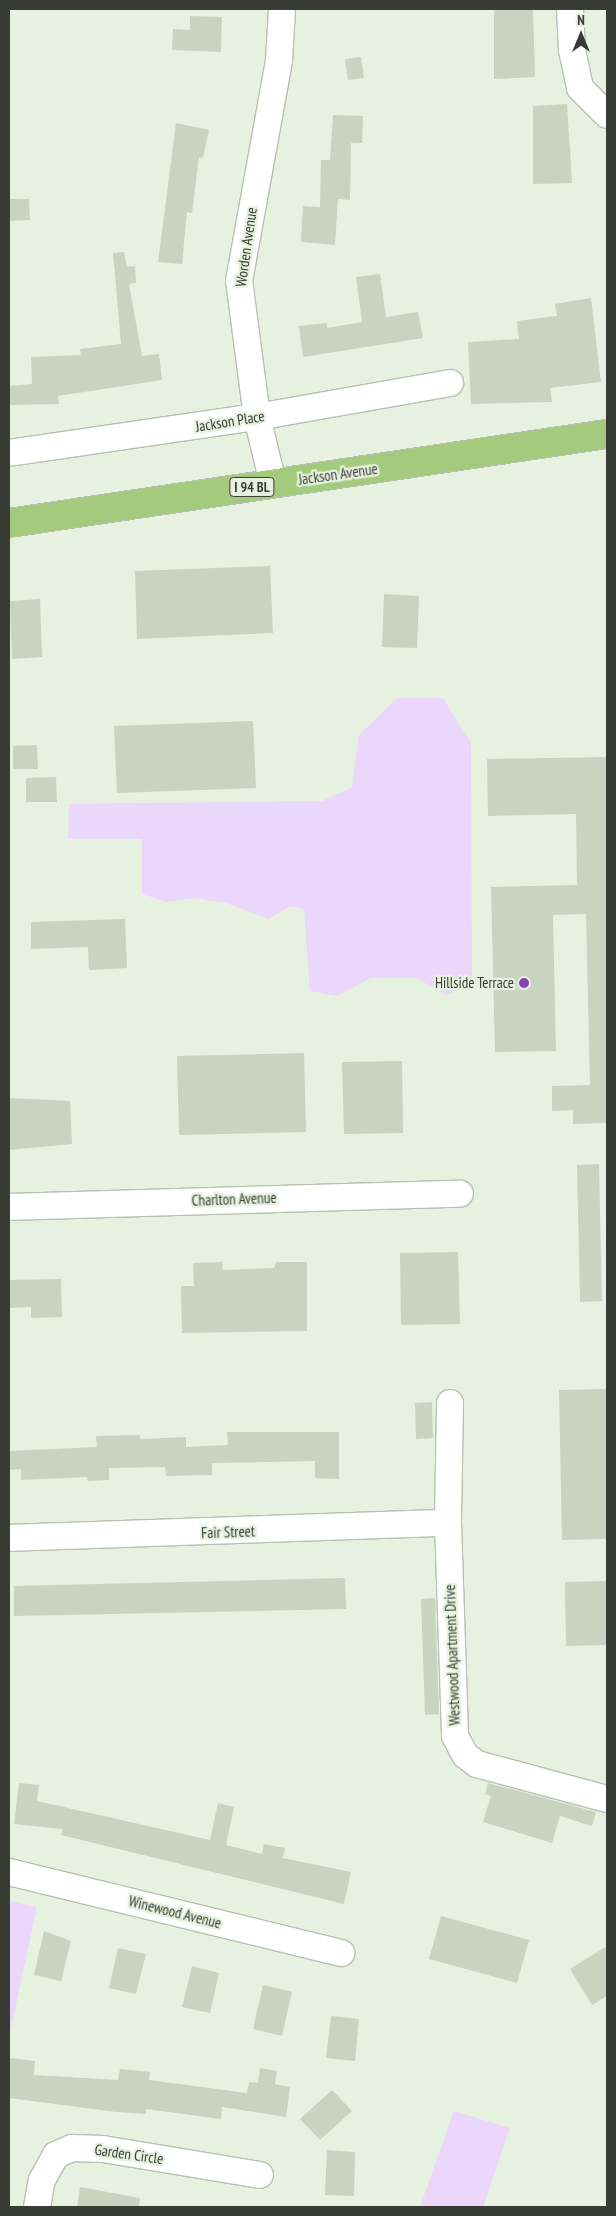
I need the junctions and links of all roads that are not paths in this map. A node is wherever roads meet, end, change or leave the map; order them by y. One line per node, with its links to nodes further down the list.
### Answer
1 (282, 9): 5 (street, Worden Avenue)
2 (570, 9): 3 (street)
3 (607, 115)
4 (450, 383): 5 (street, Jackson Place)
5 (257, 417): 7 (street, Jackson Place); 8 (street, Worden Avenue)
6 (607, 434): 8 (main road, Jackson Avenue / I 94 BL)
7 (9, 453)
8 (273, 484): 9 (main road, Jackson Avenue / I 94 BL)
9 (9, 523)
10 (460, 1194): 11 (street, Charlton Avenue)
11 (9, 1207)
12 (450, 1403): 13 (street, Westwood Apartment Drive)
13 (448, 1523): 14 (street, Fair Street); 15 (street, Westwood Apartment Drive)
14 (9, 1538)
15 (607, 1799)
16 (9, 1872): 17 (street, Winewood Avenue)
17 (341, 1953)
18 (260, 2174): 19 (street, Garden Circle)
19 (36, 2207)

